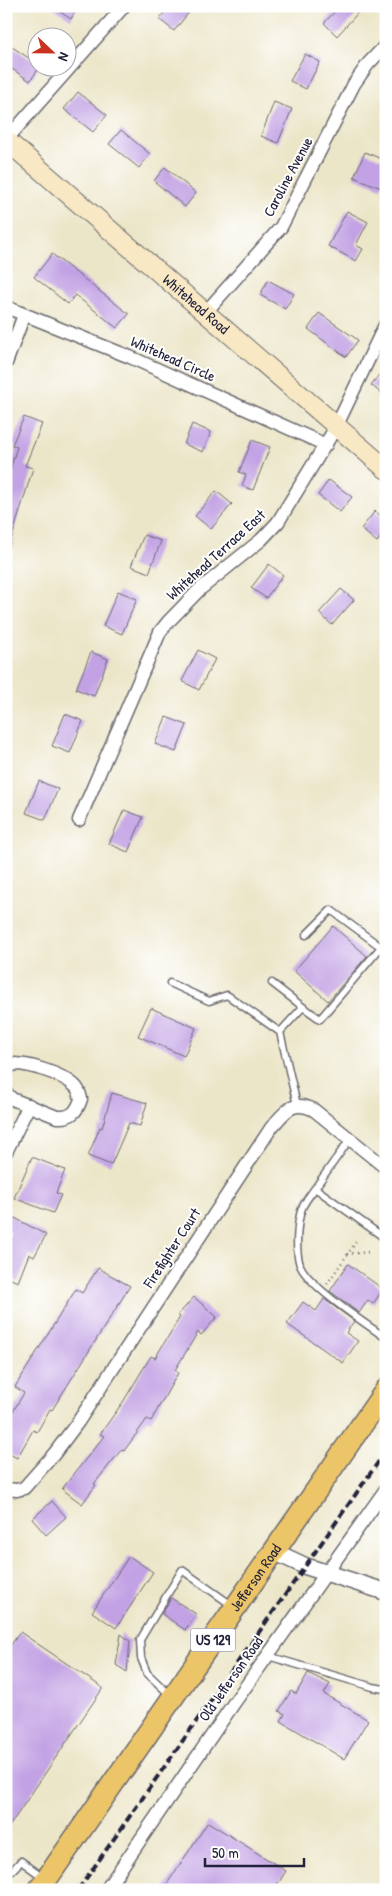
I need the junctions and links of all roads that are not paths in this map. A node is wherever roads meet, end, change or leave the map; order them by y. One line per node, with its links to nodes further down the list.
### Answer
1 (124, 6): 3 (street)
2 (386, 45): 5 (street, Caroline Avenue)
3 (6, 140): 5 (main road, Whitehead Road)
4 (6, 307): 6 (street, Whitehead Circle)
5 (205, 313): 9 (main road, Whitehead Road)
6 (24, 315): 8 (street); 10 (street, Whitehead Circle)
7 (386, 323): 9 (street, Whitehead Terrace East)
8 (6, 363)
9 (336, 427): 10 (street, Whitehead Terrace East); 11 (main road, Whitehead Road)
10 (326, 444): 12 (street, Whitehead Terrace East)
11 (386, 469)
12 (79, 820)
13 (306, 935): 16 (lane)
14 (272, 983): 16 (lane)
15 (170, 984): 17 (lane)
16 (303, 1007): 17 (lane)
17 (280, 1032): 20 (lane)
18 (6, 1070): 21 (street)
19 (6, 1093): 21 (street)
20 (296, 1105): 22 (street); 30 (street, Firefighter Court)
21 (29, 1106): 23 (street)
22 (350, 1139): 24 (street); 25 (lane)
23 (6, 1152)
24 (386, 1168)
25 (315, 1188): 26 (lane); 27 (lane)
26 (386, 1239)
27 (386, 1338)
28 (386, 1390): 31 (highway, Jefferson Road / US 129)
29 (386, 1489): 32 (street, Old Jefferson Road)
30 (6, 1490)
31 (275, 1552): 32 (street); 34 (highway, Jefferson Road / US 129)
32 (326, 1573): 33 (street); 35 (street, Old Jefferson Road)
33 (386, 1592)
34 (236, 1608): 37 (highway, Jefferson Road / US 129); 37 (lane)
35 (268, 1656): 36 (lane); 40 (street, Old Jefferson Road)
36 (386, 1687)
37 (173, 1697): 39 (highway, Jefferson Road / US 129)
38 (6, 1877): 39 (lane)
39 (43, 1885)
40 (106, 1890)

